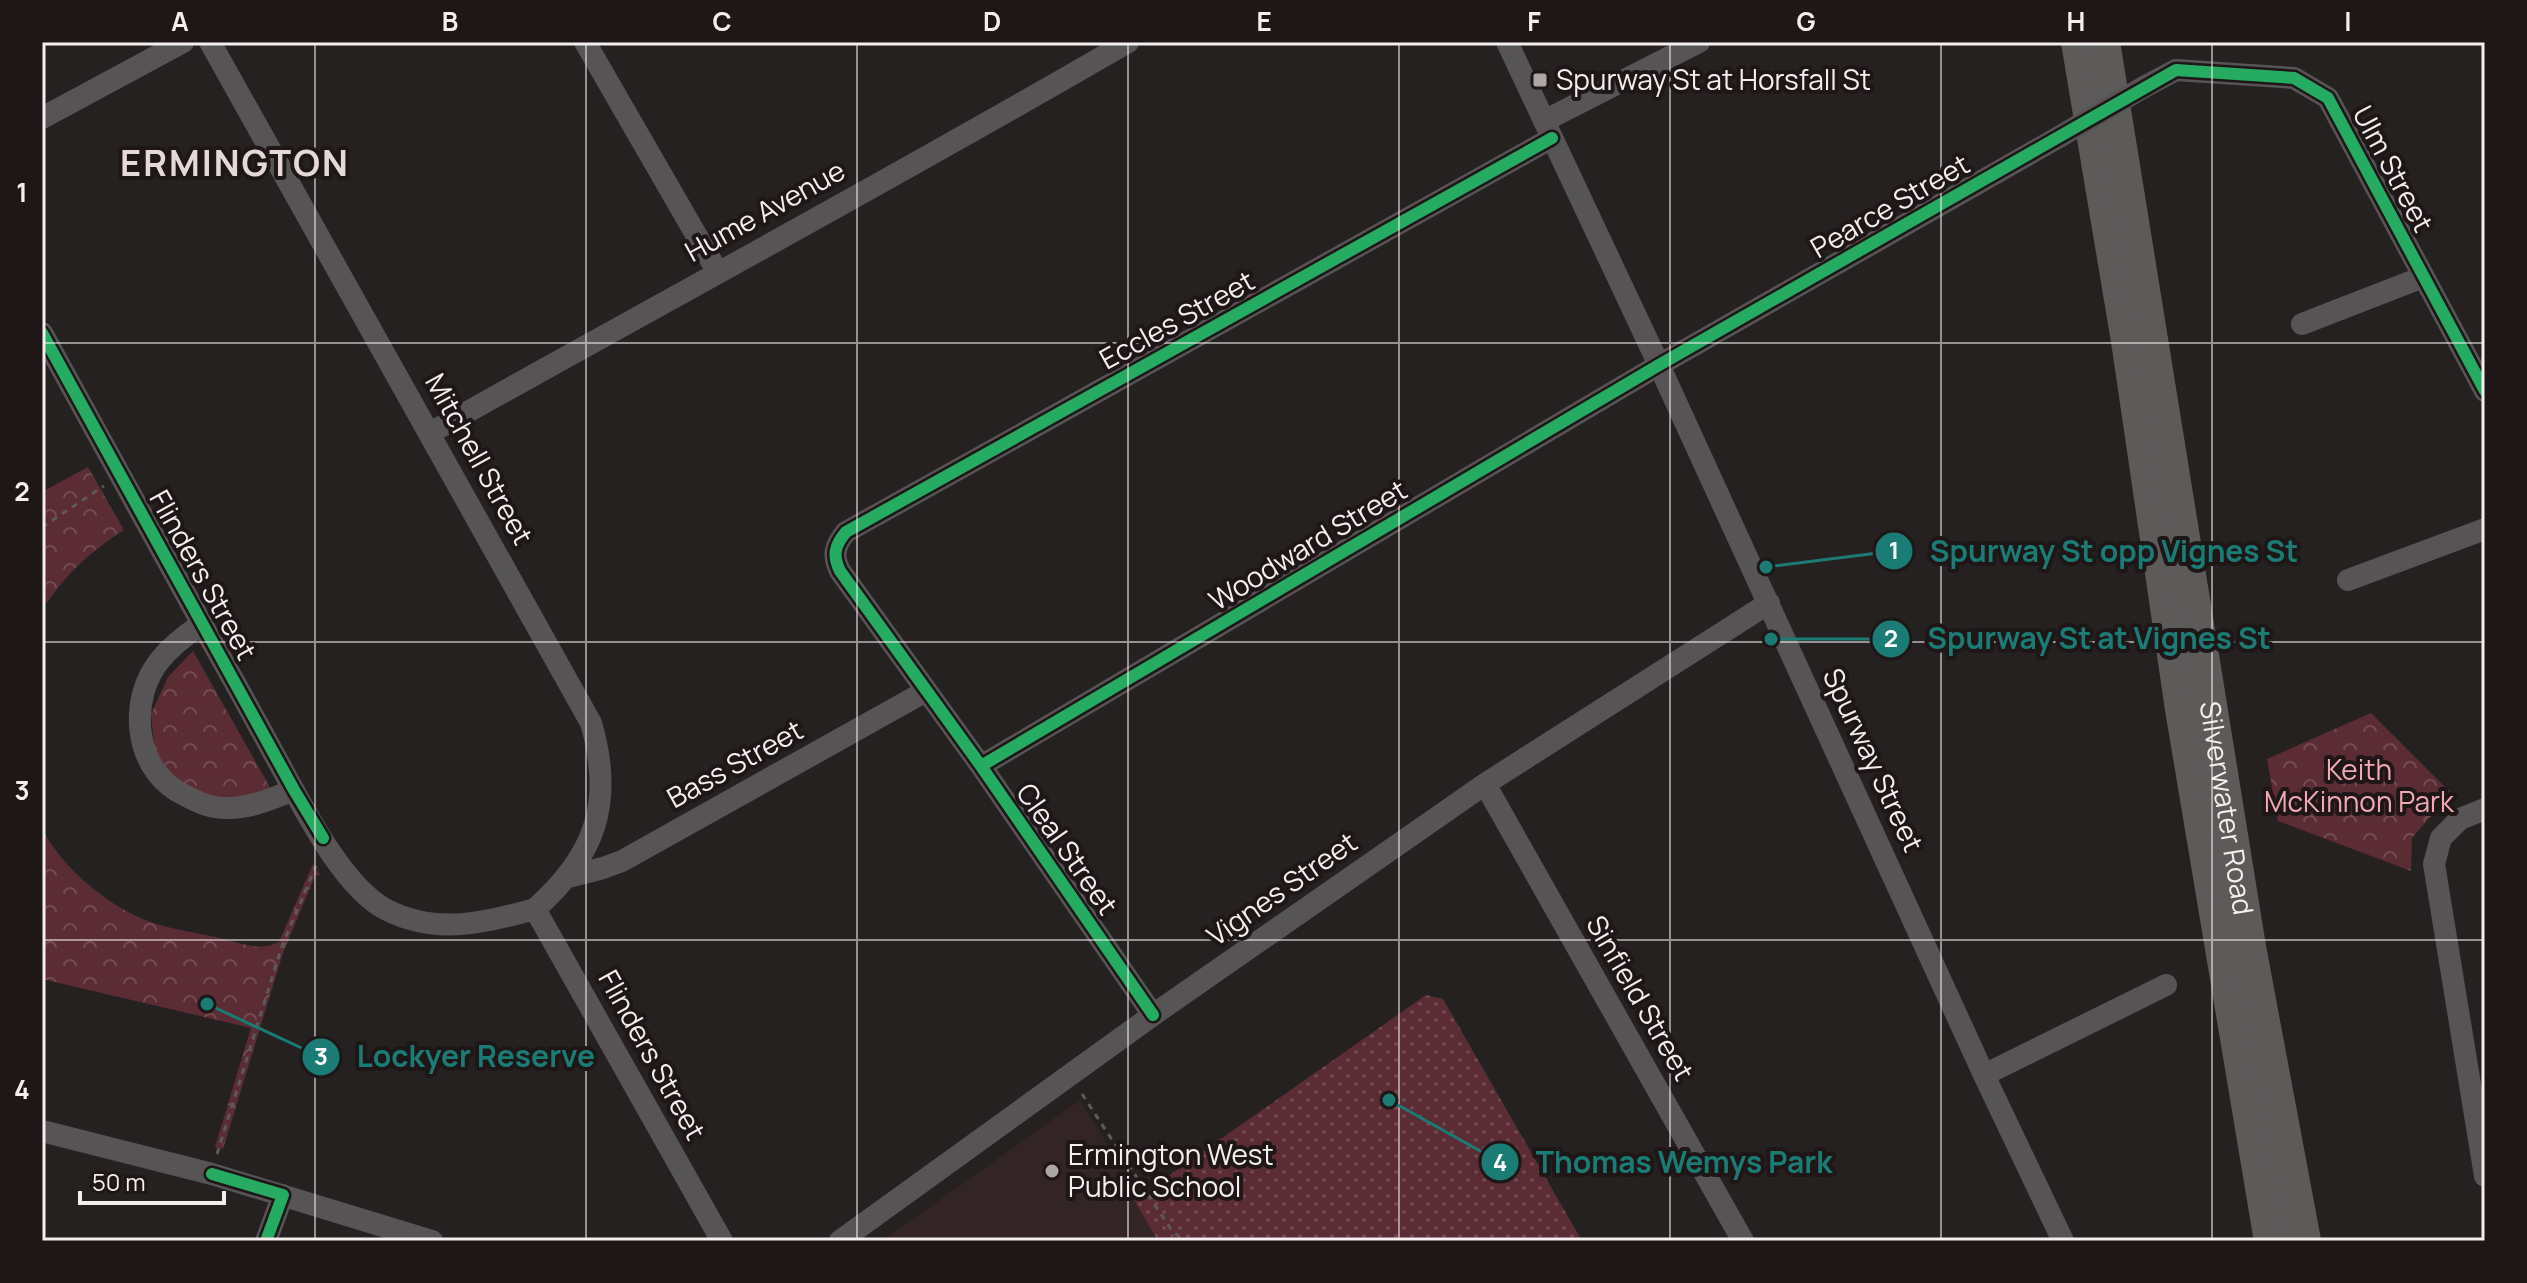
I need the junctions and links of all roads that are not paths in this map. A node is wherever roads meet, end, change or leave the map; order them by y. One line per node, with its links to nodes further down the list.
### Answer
1 (183, 42): 10 (street)
2 (210, 42): 18 (street, Mitchell Street)
3 (585, 42): 12 (street)
4 (1128, 42): 12 (street, Hume Avenue)
5 (1507, 42): 11 (street, Spurway Street)
6 (1699, 42): 11 (street, Eccles Street)
7 (2078, 42): 43 (highway, Silverwater Road)
8 (2103, 42): 44 (highway, Silverwater Road)
9 (2144, 87): 13 (street, Ulm Street); 16 (street, Pearce Street, bridge)
10 (42, 118)
11 (1548, 130): 16 (street, Spurway Street); 20 (street, Eccles Street)
12 (717, 271): 18 (street, Hume Avenue)
13 (2423, 277): 14 (street); 17 (street, Ulm Street)
14 (2302, 324)
15 (42, 333): 23 (street, Flinders Street)
16 (1659, 365): 22 (street, Spurway Street); 25 (street, Woodward Street)
17 (2485, 391)
18 (430, 433): 29 (street, Mitchell Street)
19 (2485, 529): 21 (street)
20 (834, 553): 24 (street, Cleal Street)
21 (2348, 580)
22 (1769, 603): 26 (street, Vignes Street); 33 (street, Spurway Street)
23 (202, 624): 27 (street, Flinders Street); 27 (street)
24 (926, 691): 25 (street, Cleal Street); 29 (street, Bass Street)
25 (981, 766): 32 (street, Cleal Street)
26 (1485, 784): 32 (street, Vignes Street); 41 (street, Sinfield Street)
27 (294, 790): 30 (street, Flinders Street)
28 (2485, 809): 35 (street)
29 (568, 877): 30 (street, Mitchell Street)
30 (535, 909): 39 (street, Flinders Street)
31 (2166, 985): 33 (street)
32 (1153, 1015): 40 (street, Vignes Street)
33 (1984, 1075): 42 (street, Spurway Street)
34 (42, 1131): 36 (street)
35 (2485, 1176)
36 (283, 1195): 37 (street); 38 (street)
37 (266, 1241)
38 (432, 1241)
39 (722, 1241)
40 (840, 1241)
41 (1743, 1241)
42 (2063, 1241)
43 (2271, 1241)
44 (2304, 1241)

